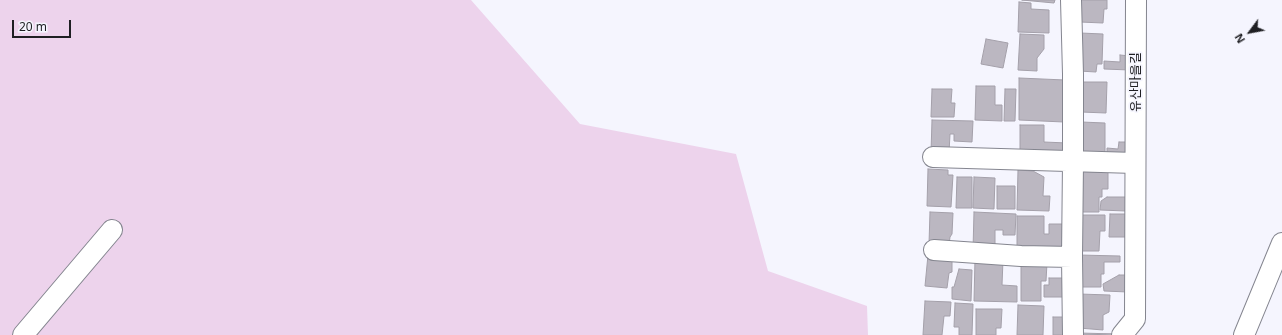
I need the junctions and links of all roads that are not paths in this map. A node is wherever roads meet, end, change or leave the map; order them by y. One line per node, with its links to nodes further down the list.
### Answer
1 (1072, 0): 4 (street)
2 (1136, 0): 5 (street, 유산마을길)
3 (933, 157): 4 (street)
4 (1073, 162): 5 (street); 9 (street)
5 (1135, 163): 10 (street, 유산마을길)
6 (112, 230): 11 (street)
7 (1282, 243): 14 (street)
8 (934, 250): 9 (street)
9 (1072, 257): 12 (street)
10 (1134, 327): 13 (street, 유산마을길)
11 (23, 335)
12 (1073, 335)
13 (1122, 335)
14 (1244, 335)

